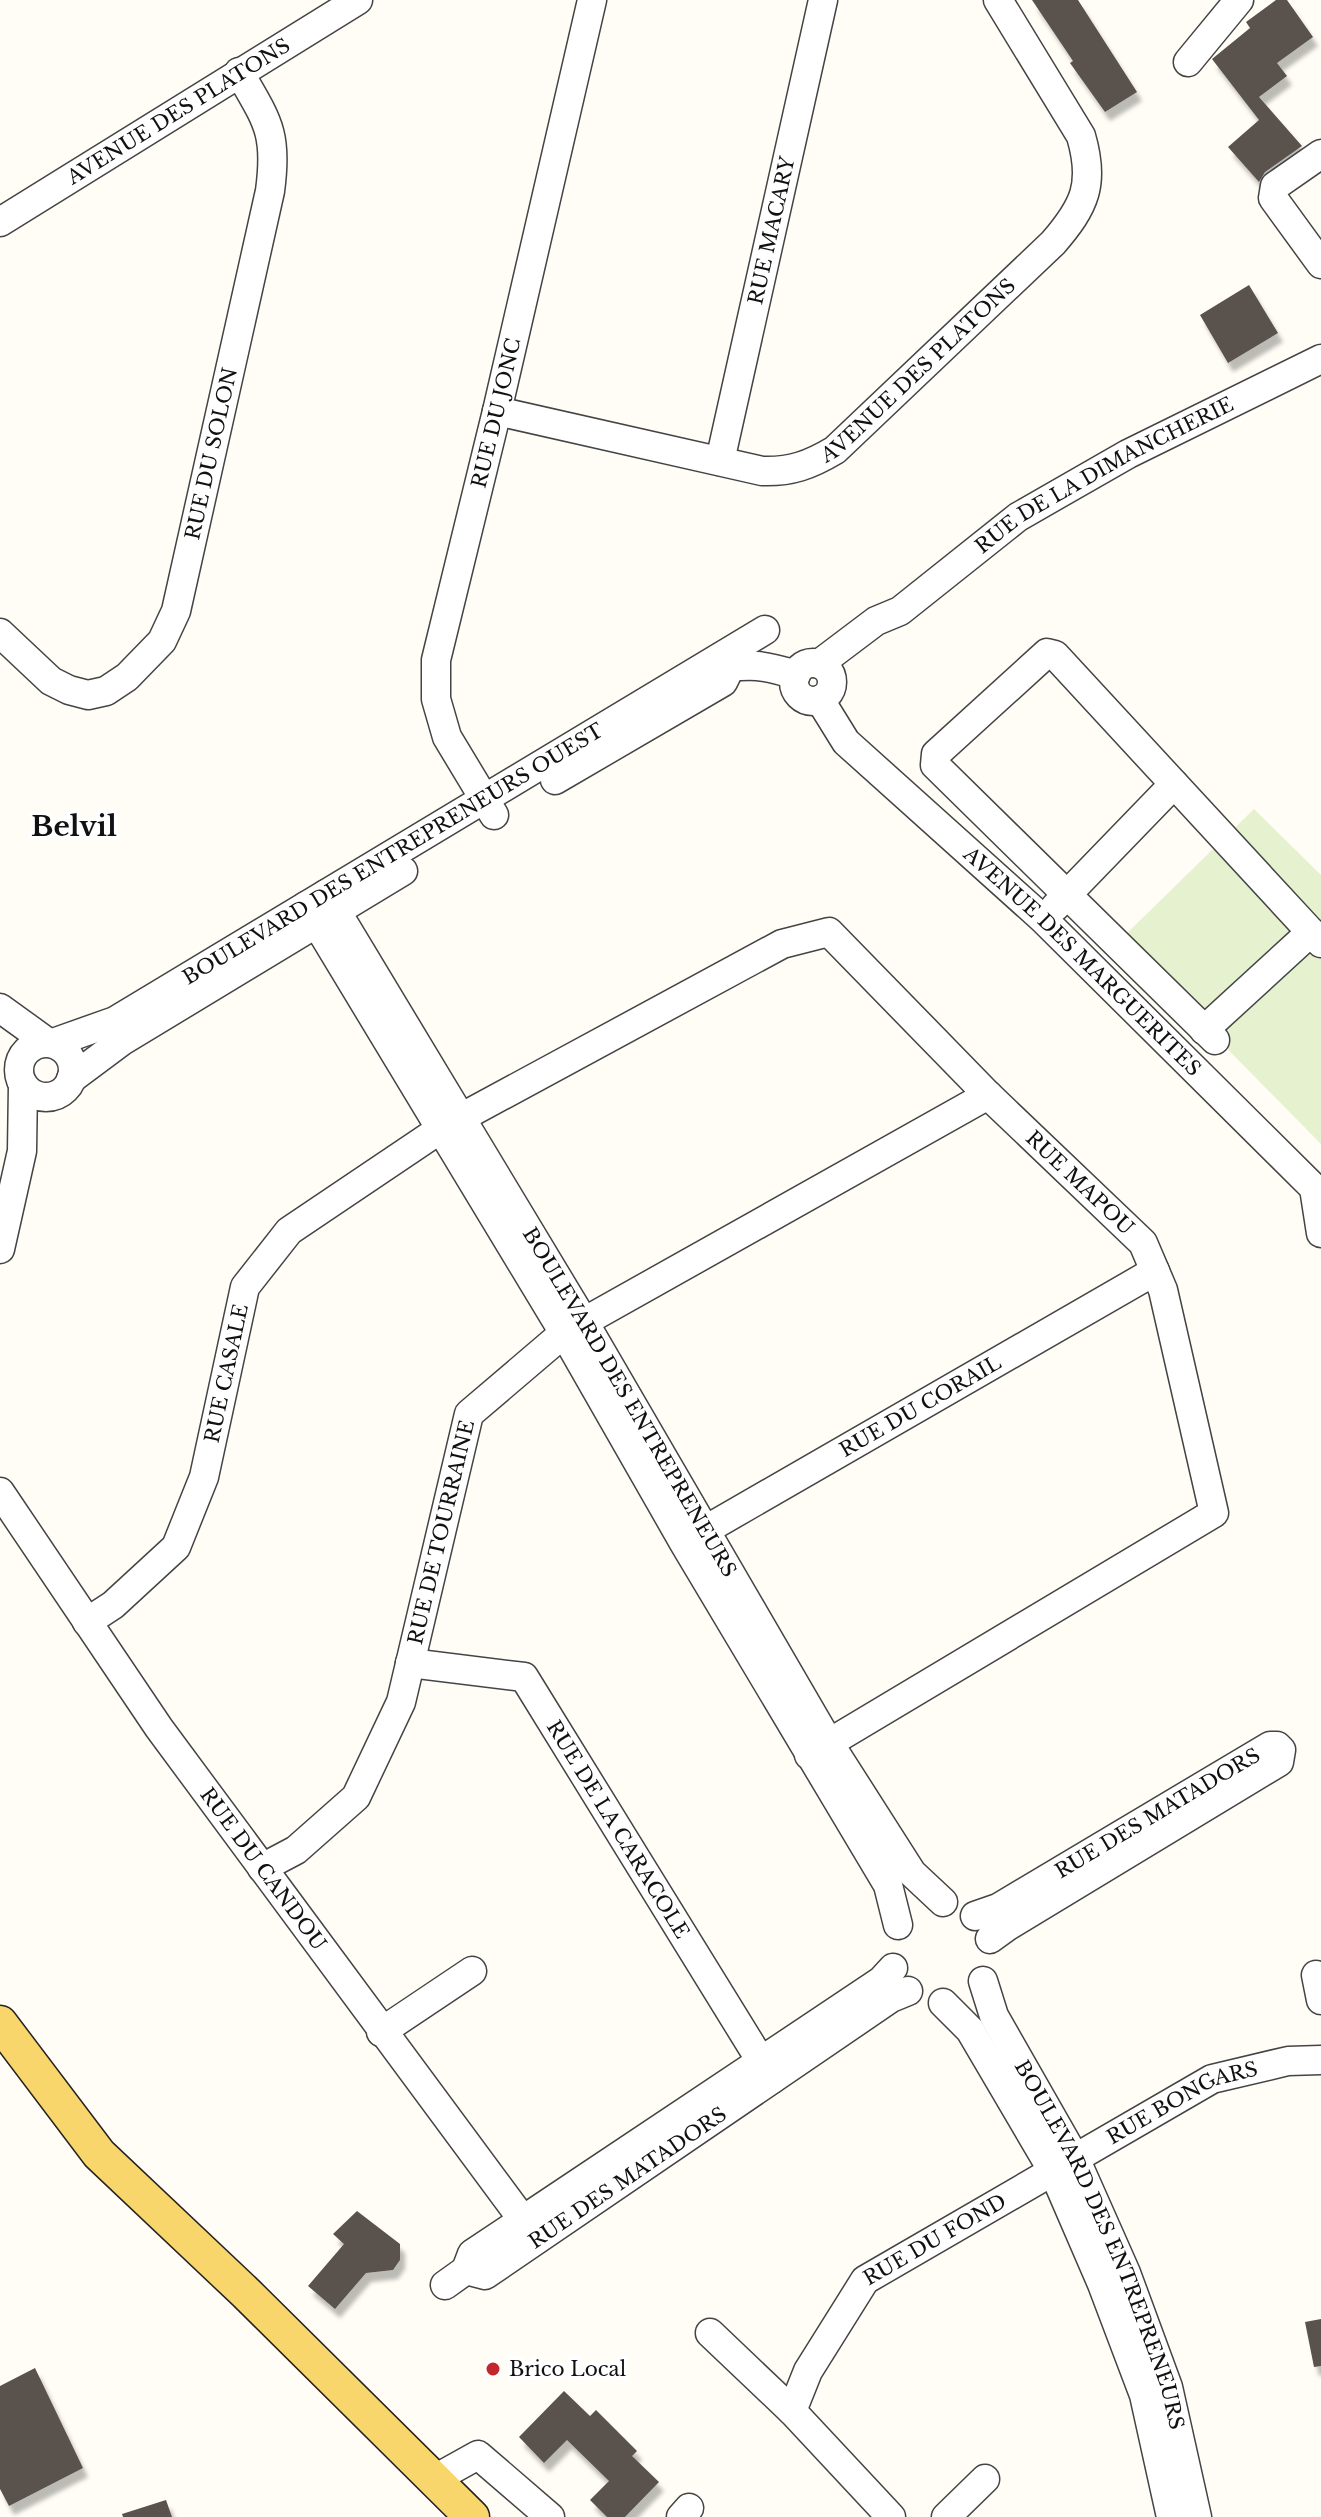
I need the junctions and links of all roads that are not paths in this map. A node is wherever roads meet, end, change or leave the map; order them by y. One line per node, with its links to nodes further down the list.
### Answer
1 (358, 0): 7 (street, AVENUE DES PLATONS)
2 (592, 0): 12 (street, RUE DU JONC)
3 (823, 0): 13 (street, RUE MACARY)
4 (998, 0): 13 (street, AVENUE DES PLATONS)
5 (1239, 0): 6 (street)
6 (1188, 62)
7 (239, 72): 9 (street, AVENUE DES PLATONS); 15 (street, RUE DU SOLON)
8 (1321, 154): 10 (street)
9 (0, 222)
10 (1321, 264)
11 (1321, 359): 17 (street, RUE DE LA DIMANCHERIE)
12 (497, 411): 13 (street, AVENUE DES PLATONS); 19 (street, RUE DU JONC)
13 (720, 461)
14 (765, 630): 16 (street, BOULEVARD DES ENTREPRENEURS OUEST)
15 (0, 633)
16 (720, 666): 17 (street); 19 (street, BOULEVARD DES ENTREPRENEURS OUEST)
17 (817, 680): 22 (street, AVENUE DES MARGUERITES)
18 (1174, 784): 20 (street); 20 (street); 23 (street)
19 (490, 807): 21 (street, BOULEVARD DES ENTREPRENEURS OUEST)
20 (1067, 895): 22 (street); 23 (street)
21 (321, 908): 25 (street, BOULEVARD DES ENTREPRENEURS OUEST); 28 (street, BOULEVARD DES ENTREPRENEURS OUEST); 30 (street, BOULEVARD DES ENTREPRENEURS)
22 (1043, 919): 32 (street, AVENUE DES MARGUERITES)
23 (1316, 937)
24 (0, 1008): 25 (street)
25 (50, 1043): 27 (street); 28 (street)
26 (0, 1045): 27 (street)
27 (20, 1077): 28 (street); 31 (street)
28 (63, 1087): 31 (street)
29 (988, 1095): 30 (street, RUE MAPOU); 35 (street, RUE MAPOU); 36 (street, RUE DE TOURRAINE)
30 (452, 1122): 36 (street, BOULEVARD DES ENTREPRENEURS); 39 (street, RUE CASALE)
31 (22, 1151): 34 (street)
32 (1317, 1186): 33 (street, AVENUE DES MARGUERITES)
33 (1321, 1233)
34 (0, 1249)
35 (1155, 1271): 38 (street, RUE DU CORAIL); 41 (street, RUE MAPOU)
36 (574, 1327): 38 (street, BOULEVARD DES ENTREPRENEURS); 40 (street, RUE DE TOURRAINE)
37 (0, 1492): 39 (street, RUE DU CANDOU)
38 (694, 1537): 41 (street, BOULEVARD DES ENTREPRENEURS)
39 (87, 1622): 42 (street, RUE DU CANDOU)
40 (410, 1663): 42 (street, RUE DE TOURRAINE); 53 (street, RUE DE LA CARACOLE)
41 (819, 1749): 43 (street, BOULEVARD DES ENTREPRENEURS); 44 (street, BOULEVARD DES ENTREPRENEURS)
42 (262, 1868): 51 (street, RUE DU CANDOU)
43 (943, 1902): 44 (street); 45 (street)
44 (898, 1925): 47 (street)
45 (982, 1928): 45 (street, RUE DES MATADORS); 48 (street)
46 (472, 1971): 51 (street)
47 (900, 1980): 49 (street); 53 (street, RUE DES MATADORS)
48 (983, 1981): 49 (street); 54 (street, BOULEVARD DES ENTREPRENEURS)
49 (943, 2003): 54 (street, BOULEVARD DES ENTREPRENEURS)
50 (0, 2023): 61 (main road)
51 (381, 2032): 55 (street, RUE DU CANDOU)
52 (1321, 2060): 54 (street, RUE BONGARS)
53 (766, 2071): 55 (street, RUE DES MATADORS)
54 (1065, 2165): 58 (street, BOULEVARD DES ENTREPRENEURS); 59 (street, RUE DU FOND)
55 (530, 2229): 56 (street, RUE DES MATADORS)
56 (455, 2278)
57 (710, 2333): 59 (street)
58 (1156, 2391): 66 (street, BOULEVARD DES ENTREPRENEURS); 67 (street, BOULEVARD DES ENTREPRENEURS)
59 (792, 2411): 64 (street)
60 (985, 2479): 65 (street)
61 (433, 2480): 62 (main road); 63 (street)
62 (472, 2517)
63 (550, 2517)
64 (891, 2517)
65 (946, 2517)
66 (1171, 2517)
67 (1197, 2517)

